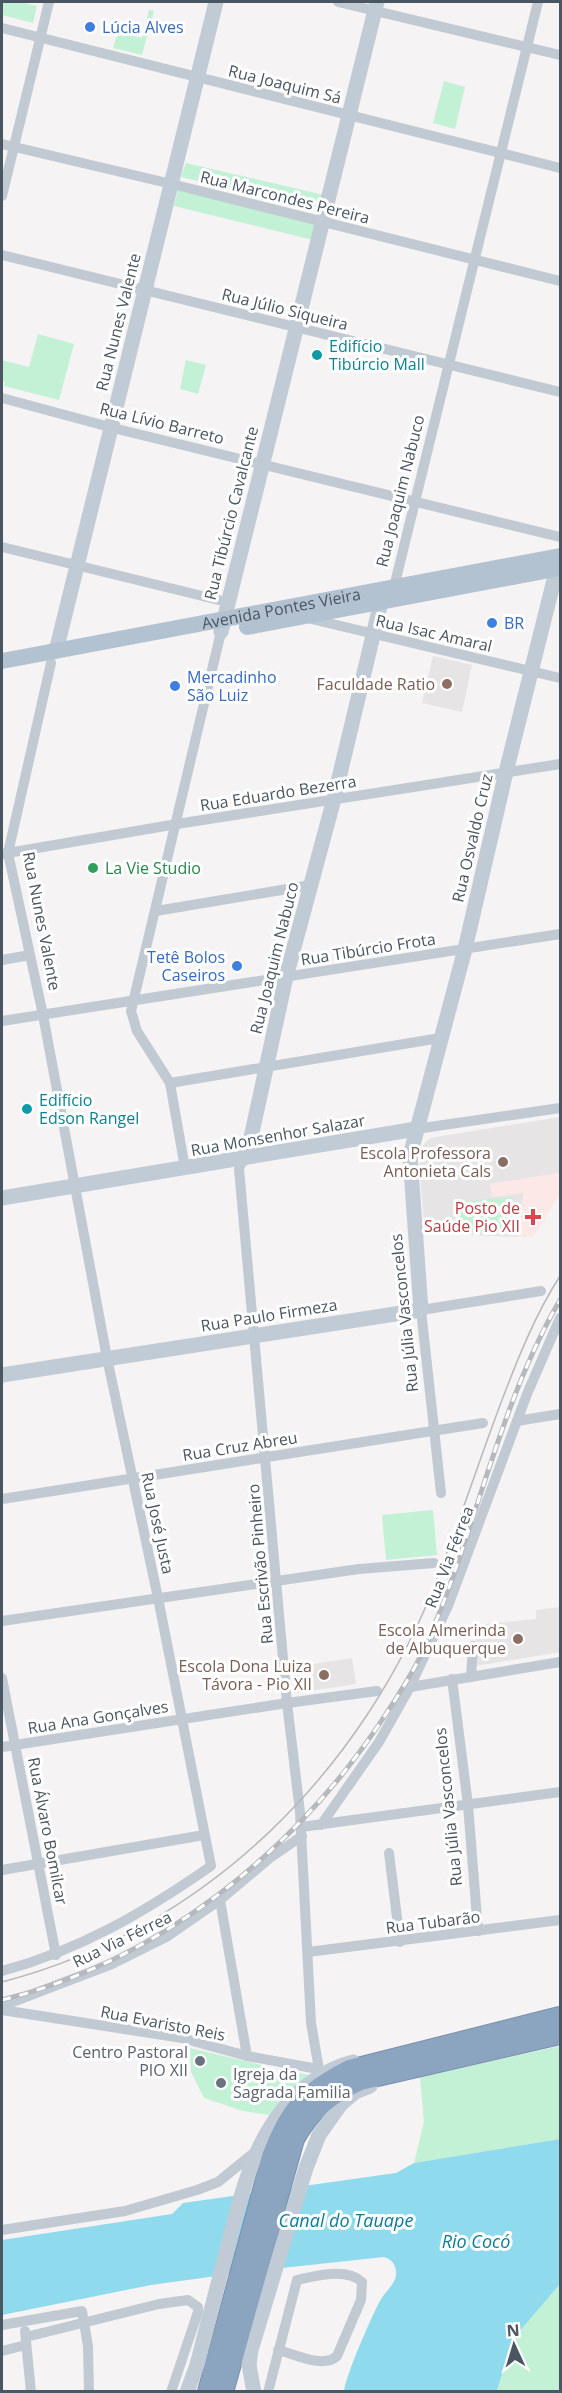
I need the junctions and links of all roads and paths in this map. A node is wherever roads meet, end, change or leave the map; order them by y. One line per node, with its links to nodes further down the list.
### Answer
1 (50, 2): 7 (street)
2 (216, 2): 10 (street, Rua Nunes Valente)
3 (338, 2): 5 (street)
4 (538, 2): 8 (street, Rua Joaquim Nabuco)
5 (376, 6): 8 (street); 11 (street, Rua Tibúrcio Cavalcante)
6 (2, 28): 7 (street, Rua Joaquim Sá)
7 (41, 37): 10 (street, Rua Joaquim Sá); 13 (street)
8 (527, 48): 9 (street); 14 (street, Rua Joaquim Nabuco)
9 (561, 55)
10 (197, 78): 11 (street, Rua Joaquim Sá); 16 (street, Rua Nunes Valente)
11 (350, 115): 14 (street, Rua Joaquim Sá); 18 (street, Rua Tibúrcio Cavalcante)
12 (2, 144): 13 (street, Rua Marcondes Pereira)
13 (14, 147): 16 (street, Rua Marcondes Pereira); 17 (street)
14 (501, 154): 15 (street, Rua Joaquim Sá); 20 (street, Rua Joaquim Nabuco)
15 (561, 168)
16 (172, 184): 18 (street, Rua Marcondes Pereira); 22 (street, Rua Nunes Valente)
17 (2, 196)
18 (323, 222): 20 (street, Rua Marcondes Pereira); 23 (street, Rua Tibúrcio Cavalcante)
19 (2, 255): 22 (street, Rua Júlio Siqueira)
20 (475, 261): 21 (street, Rua Marcondes Pereira); 24 (street, Rua Joaquim Nabuco)
21 (561, 281)
22 (145, 289): 23 (street, Rua Júlio Siqueira); 27 (street, Rua Nunes Valente)
23 (296, 327): 24 (street, Rua Júlio Siqueira); 28 (street, Rua Tibúrcio Cavalcante)
24 (450, 365): 25 (street, Rua Júlio Siqueira); 29 (street, Rua Joaquim Nabuco)
25 (561, 392)
26 (2, 398): 27 (street, Rua Lívio Barreto)
27 (111, 427): 28 (street, Rua Lívio Barreto); 33 (street, Rua Nunes Valente)
28 (262, 463): 29 (street, Rua Lívio Barreto); 35 (street, Rua Tibúrcio Cavalcante)
29 (415, 501): 30 (street, Rua Lívio Barreto); 34 (street, Rua Joaquim Nabuco)
30 (561, 537)
31 (2, 547): 33 (street)
32 (560, 560): 34 (main road, Avenida Pontes Vieira); 36 (main road, Avenida Pontes Vieira); 42 (street, Rua Osvaldo Cruz)
33 (76, 564): 35 (street); 40 (street, Rua Nunes Valente)
34 (394, 587): 36 (street, Rua Joaquim Nabuco); 38 (main road, Avenida Pontes Vieira)
35 (227, 602): 38 (street, Rua Tibúrcio Cavalcante)
36 (381, 602): 37 (main road, Avenida Pontes Vieira); 39 (street, Rua Joaquim Nabuco)
37 (301, 617): 38 (main road, Avenida Pontes Vieira); 39 (street, Rua Isac Amaral)
38 (222, 626): 40 (main road, Avenida Pontes Vieira); 48 (street, Rua Tibúrcio Cavalcante)
39 (373, 635): 42 (street, Rua Isac Amaral); 47 (street, Rua Joaquim Nabuco)
40 (54, 657): 41 (main road, Avenida Pontes Vieira); 43 (main road, Avenida Pontes Vieira); 49 (street, Rua Nunes Valente)
41 (2, 661)
42 (531, 671): 44 (street, Rua Isac Amaral); 46 (street, Rua Osvaldo Cruz)
43 (2, 672)
44 (561, 678)
45 (561, 764): 46 (street, Rua Eduardo Bezerra)
46 (506, 772): 47 (street, Rua Eduardo Bezerra); 53 (street, Rua Osvaldo Cruz)
47 (334, 799): 48 (street, Rua Eduardo Bezerra); 50 (street, Rua Joaquim Nabuco)
48 (177, 824): 49 (street, Rua Eduardo Bezerra); 51 (street, Rua Tibúrcio Cavalcante)
49 (5, 854): 54 (street, Rua Nunes Valente)
50 (311, 885): 51 (street); 56 (street, Rua Joaquim Nabuco)
51 (156, 911): 57 (street, Rua Tibúrcio Cavalcante)
52 (561, 934): 53 (street, Rua Tibúrcio Frota)
53 (465, 949): 56 (street, Rua Tibúrcio Frota); 60 (street, Rua Osvaldo Cruz)
54 (30, 955): 55 (street); 58 (street, Rua Nunes Valente)
55 (2, 960)
56 (286, 977): 57 (street, Rua Tibúrcio Frota); 61 (street, Rua Joaquim Nabuco)
57 (134, 1001): 58 (street, Rua Tibúrcio Frota); 62 (street, Rua Tibúrcio Cavalcante)
58 (43, 1015): 59 (street, Rua Tibúrcio Frota); 67 (street, Rua Nunes Valente)
59 (2, 1021)
60 (440, 1038): 61 (street); 64 (street, Rua Osvaldo Cruz)
61 (265, 1069): 62 (street); 65 (street, Rua Joaquim Nabuco)
62 (170, 1083): 66 (street, Rua Tibúrcio Cavalcante)
63 (561, 1107): 64 (street, Rua Monsenhor Salazar)
64 (416, 1130): 65 (street, Rua Monsenhor Salazar); 70 (street, Rua Júlia Vasconcelos)
65 (243, 1159): 66 (street, Rua Monsenhor Salazar); 72 (street, Rua Escrivão Pinheiro)
66 (185, 1168): 67 (street, Rua Monsenhor Salazar)
67 (75, 1187): 68 (street, Rua Monsenhor Salazar); 73 (street, Rua José Justa)
68 (2, 1198)
69 (541, 1291): 70 (street, Rua Paulo Firmeza)
70 (421, 1310): 72 (street, Rua Paulo Firmeza); 78 (street, Rua Júlia Vasconcelos)
71 (561, 1318): 76 (street, Rua Via Férrea)
72 (254, 1334): 73 (street, Rua Paulo Firmeza); 79 (street, Rua Escrivão Pinheiro)
73 (106, 1358): 74 (street, Rua Paulo Firmeza); 80 (street, Rua José Justa)
74 (2, 1375)
75 (561, 1414): 76 (street)
76 (517, 1421): 92 (street, Rua Via Férrea)
77 (483, 1423): 78 (street, Rua Cruz Abreu)
78 (435, 1431): 79 (street, Rua Cruz Abreu); 81 (street, Rua Júlia Vasconcelos)
79 (266, 1457): 80 (street, Rua Cruz Abreu); 84 (street, Rua Escrivão Pinheiro)
80 (133, 1478): 82 (street, Rua Cruz Abreu); 85 (street, Rua José Justa)
81 (441, 1493)
82 (2, 1499)
83 (434, 1563): 84 (street)
84 (276, 1582): 85 (street); 94 (street, Rua Escrivão Pinheiro)
85 (158, 1598): 86 (street); 95 (street, Rua José Justa)
86 (2, 1621)
87 (473, 1646): 89 (street)
88 (561, 1662): 89 (street)
89 (471, 1677): 91 (street)
90 (2, 1678): 96 (street, Rua Álvaro Bomilcar)
91 (452, 1679): 92 (street); 99 (street, Rua Júlia Vasconcelos)
92 (410, 1687): 100 (street, Rua Via Férrea)
93 (377, 1691): 94 (street, Rua Ana Gonçalves)
94 (287, 1703): 95 (street, Rua Ana Gonçalves); 101 (street, Rua Escrivão Pinheiro)
95 (182, 1720): 96 (street, Rua Ana Gonçalves); 102 (street, Rua José Justa)
96 (16, 1745): 97 (street, Rua Ana Gonçalves); 104 (street, Rua Álvaro Bomilcar)
97 (2, 1747)
98 (561, 1792): 99 (street)
99 (468, 1805): 100 (street); 109 (street, Rua Júlia Vasconcelos)
100 (321, 1825): 101 (street)
101 (302, 1831): 107 (street, Rua Via Férrea); 111 (street, Rua Escrivão Pinheiro)
102 (204, 1835): 104 (street); 105 (street, Rua José Justa)
103 (389, 1853): 110 (street)
104 (38, 1864): 106 (street); 112 (street, Rua Álvaro Bomilcar)
105 (211, 1866): 112 (street, Rua Via Férrea)
106 (2, 1870)
107 (220, 1900): 114 (street, Rua Via Férrea); 117 (street)
108 (561, 1920): 109 (street, Rua Tubarão)
109 (478, 1931): 110 (street, Rua Tubarão)
110 (400, 1941): 111 (street, Rua Tubarão)
111 (308, 1952): 119 (street, Rua Escrivão Pinheiro)
112 (57, 1955): 113 (street, Rua Via Férrea)
113 (2, 1971)
114 (2, 2008): 117 (street, Rua Evaristo Reis)
115 (561, 2017): 118 (highway)
116 (561, 2034): 118 (highway)
117 (247, 2056): 119 (street, Rua Evaristo Reis)
118 (409, 2062): 119 (street); 120 (street); 120 (highway)
119 (319, 2072): 120 (street)
120 (281, 2158): 121 (street); 128 (street); 132 (street); 133 (highway); 134 (highway)
121 (2, 2230)
122 (24, 2322): 123 (street); 124 (street); 125 (street)
123 (84, 2323): 125 (street); 130 (street); 131 (street)
124 (2, 2325)
125 (26, 2341): 127 (street); 129 (street)
126 (278, 2350): 126 (street); 128 (street)
127 (2, 2351)
128 (258, 2390)
129 (31, 2391)
130 (89, 2391)
131 (171, 2391)
132 (187, 2391)
133 (208, 2391)
134 (223, 2391)

